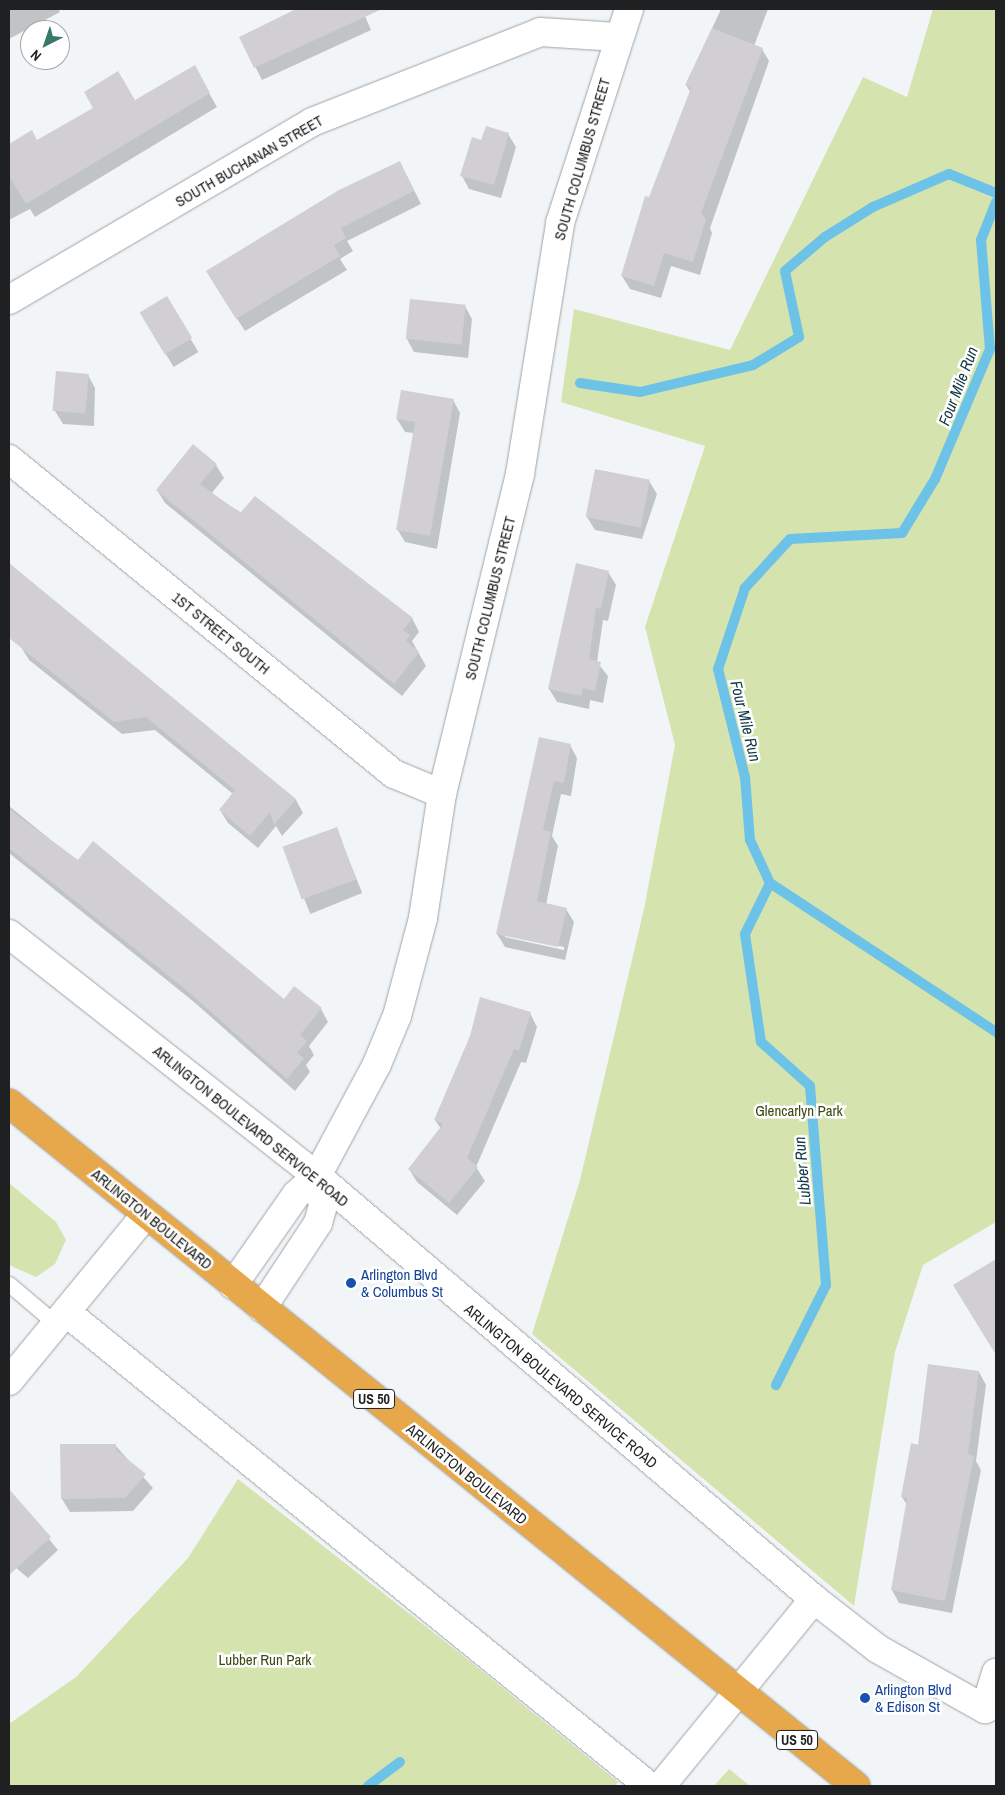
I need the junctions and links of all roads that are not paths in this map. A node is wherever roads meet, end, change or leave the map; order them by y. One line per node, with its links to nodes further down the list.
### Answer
1 (630, 9): 2 (street, SOUTH COLUMBUS STREET)
2 (618, 37): 3 (street, SOUTH BUCHANAN STREET); 5 (street, SOUTH COLUMBUS STREET)
3 (9, 300)
4 (9, 459): 5 (street, 1ST STREET SOUTH)
5 (442, 794): 8 (street, SOUTH COLUMBUS STREET)
6 (9, 934): 8 (street, ARLINGTON BOULEVARD SERVICE ROAD)
7 (9, 1103): 9 (highway, ARLINGTON BOULEVARD / US 50)
8 (317, 1176): 11 (street, SOUTH COLUMBUS STREET); 12 (street); 15 (street, ARLINGTON BOULEVARD SERVICE ROAD)
9 (146, 1214): 11 (highway, ARLINGTON BOULEVARD / US 50); 13 (street)
10 (9, 1284): 13 (lane)
11 (233, 1285): 12 (highway, ARLINGTON BOULEVARD / US 50)
12 (262, 1308): 17 (highway, ARLINGTON BOULEVARD / US 50)
13 (61, 1318): 14 (street); 18 (street)
14 (9, 1381)
15 (814, 1599): 16 (street, ARLINGTON BOULEVARD SERVICE ROAD); 17 (street)
16 (996, 1673)
17 (739, 1694): 19 (street); 20 (highway, ARLINGTON BOULEVARD / US 50)
18 (649, 1786)
19 (661, 1786)
20 (856, 1786)

